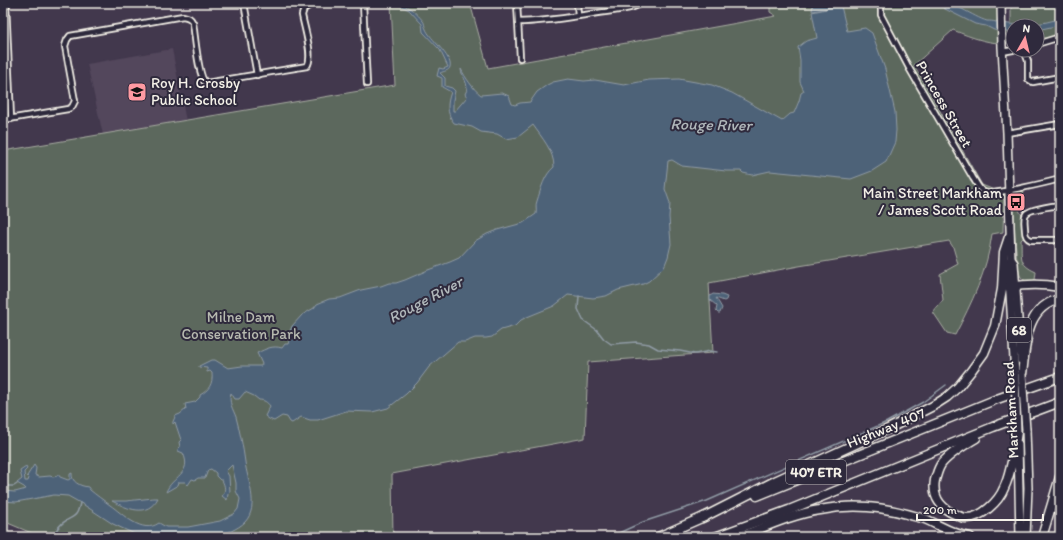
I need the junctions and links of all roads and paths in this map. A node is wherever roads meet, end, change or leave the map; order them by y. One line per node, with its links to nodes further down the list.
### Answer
1 (6, 3): 20 (street)
2 (244, 3): 17 (street)
3 (313, 3): 17 (street)
4 (363, 3): 19 (street)
5 (517, 3): 11 (street)
6 (577, 3): 10 (street)
7 (641, 3): 10 (street)
8 (881, 3): 25 (street, Princess Street)
9 (1001, 3): 14 (main road)
10 (578, 16): 11 (street)
11 (518, 22): 15 (street)
12 (1060, 37): 13 (street)
13 (1045, 42)
14 (1002, 50): 23 (main road)
15 (520, 58)
16 (1027, 58): 18 (street)
17 (257, 75): 20 (street)
18 (1060, 77)
19 (367, 84)
20 (11, 119): 21 (street)
21 (3, 120)
22 (1060, 124): 23 (street)
23 (1007, 133): 25 (main road)
24 (1060, 179): 25 (street, Princess Street)
25 (1008, 189): 27 (main road, 68)
26 (1060, 205): 28 (street)
27 (1009, 237): 29 (main road, Markham Road / 68); 40 (highway)
28 (1060, 240)
29 (1013, 286): 30 (highway); 33 (main road, Markham Road / 68)
30 (1060, 287)
31 (1060, 299): 33 (highway)
32 (1060, 371): 35 (highway)
33 (1018, 375): 38 (main road, Markham Road / 68, bridge)
34 (1060, 377): 35 (highway, Highway 407 / 407 ETR)
35 (1003, 397): 40 (highway, Highway 407 / 407 ETR)
36 (1060, 402): 37 (highway, 407 ETR)
37 (993, 427): 38 (highway); 42 (highway, 407 ETR)
38 (1022, 431): 45 (main road, Markham Road / 68); 46 (main road, Markham Road / 68)
39 (1060, 477): 47 (highway)
40 (702, 518): 41 (highway, Highway 407 / 407 ETR)
41 (658, 537)
42 (715, 537)
43 (739, 537): 44 (highway)
44 (970, 537)
45 (1020, 537)
46 (1026, 537)
47 (1042, 537)

